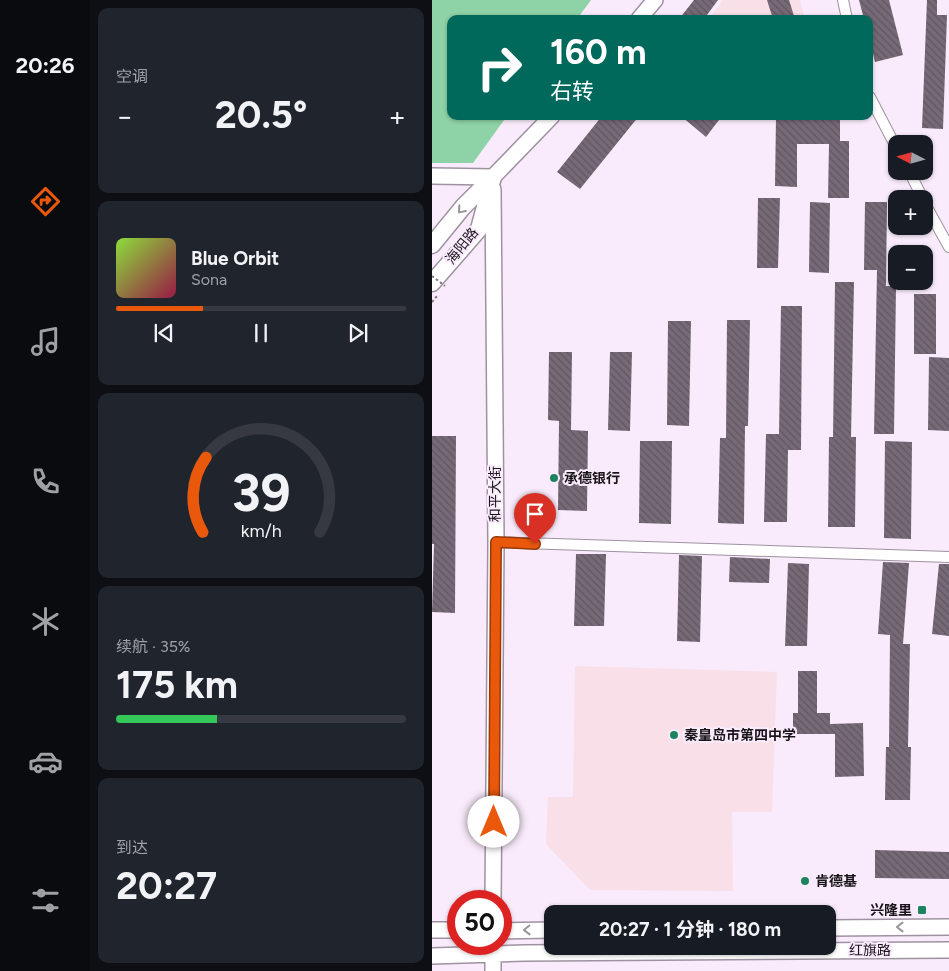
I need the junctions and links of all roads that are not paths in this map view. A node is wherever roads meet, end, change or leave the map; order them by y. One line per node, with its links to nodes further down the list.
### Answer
1 (655, 0): 3 (main road)
2 (843, 0): 4 (street)
3 (642, 15)
4 (846, 15)
5 (873, 103): 7 (street)
6 (548, 120): 9 (main road, 海阳路)
7 (890, 135)
8 (432, 176): 9 (main road)
9 (493, 177): 11 (main road, 海阳路, one-way to 11); 13 (main road, 海阳路); 14 (main road, 和平大街)
10 (933, 218): 12 (street)
11 (432, 245)
12 (948, 248)
13 (438, 284)
14 (496, 542): 15 (street); 16 (main road, 和平大街)
15 (948, 557)
16 (493, 890)
17 (948, 927): 18 (main road, one-way to 18)
18 (836, 928)
19 (432, 930): 20 (main road)
20 (447, 930)
21 (544, 930): 22 (main road, one-way to 22)
22 (512, 931)
23 (512, 949): 24 (main road, 红旗路)
24 (948, 950)
25 (447, 954): 27 (main road, 红旗路)
26 (493, 955): 28 (main road)
27 (432, 956)
28 (493, 971)

